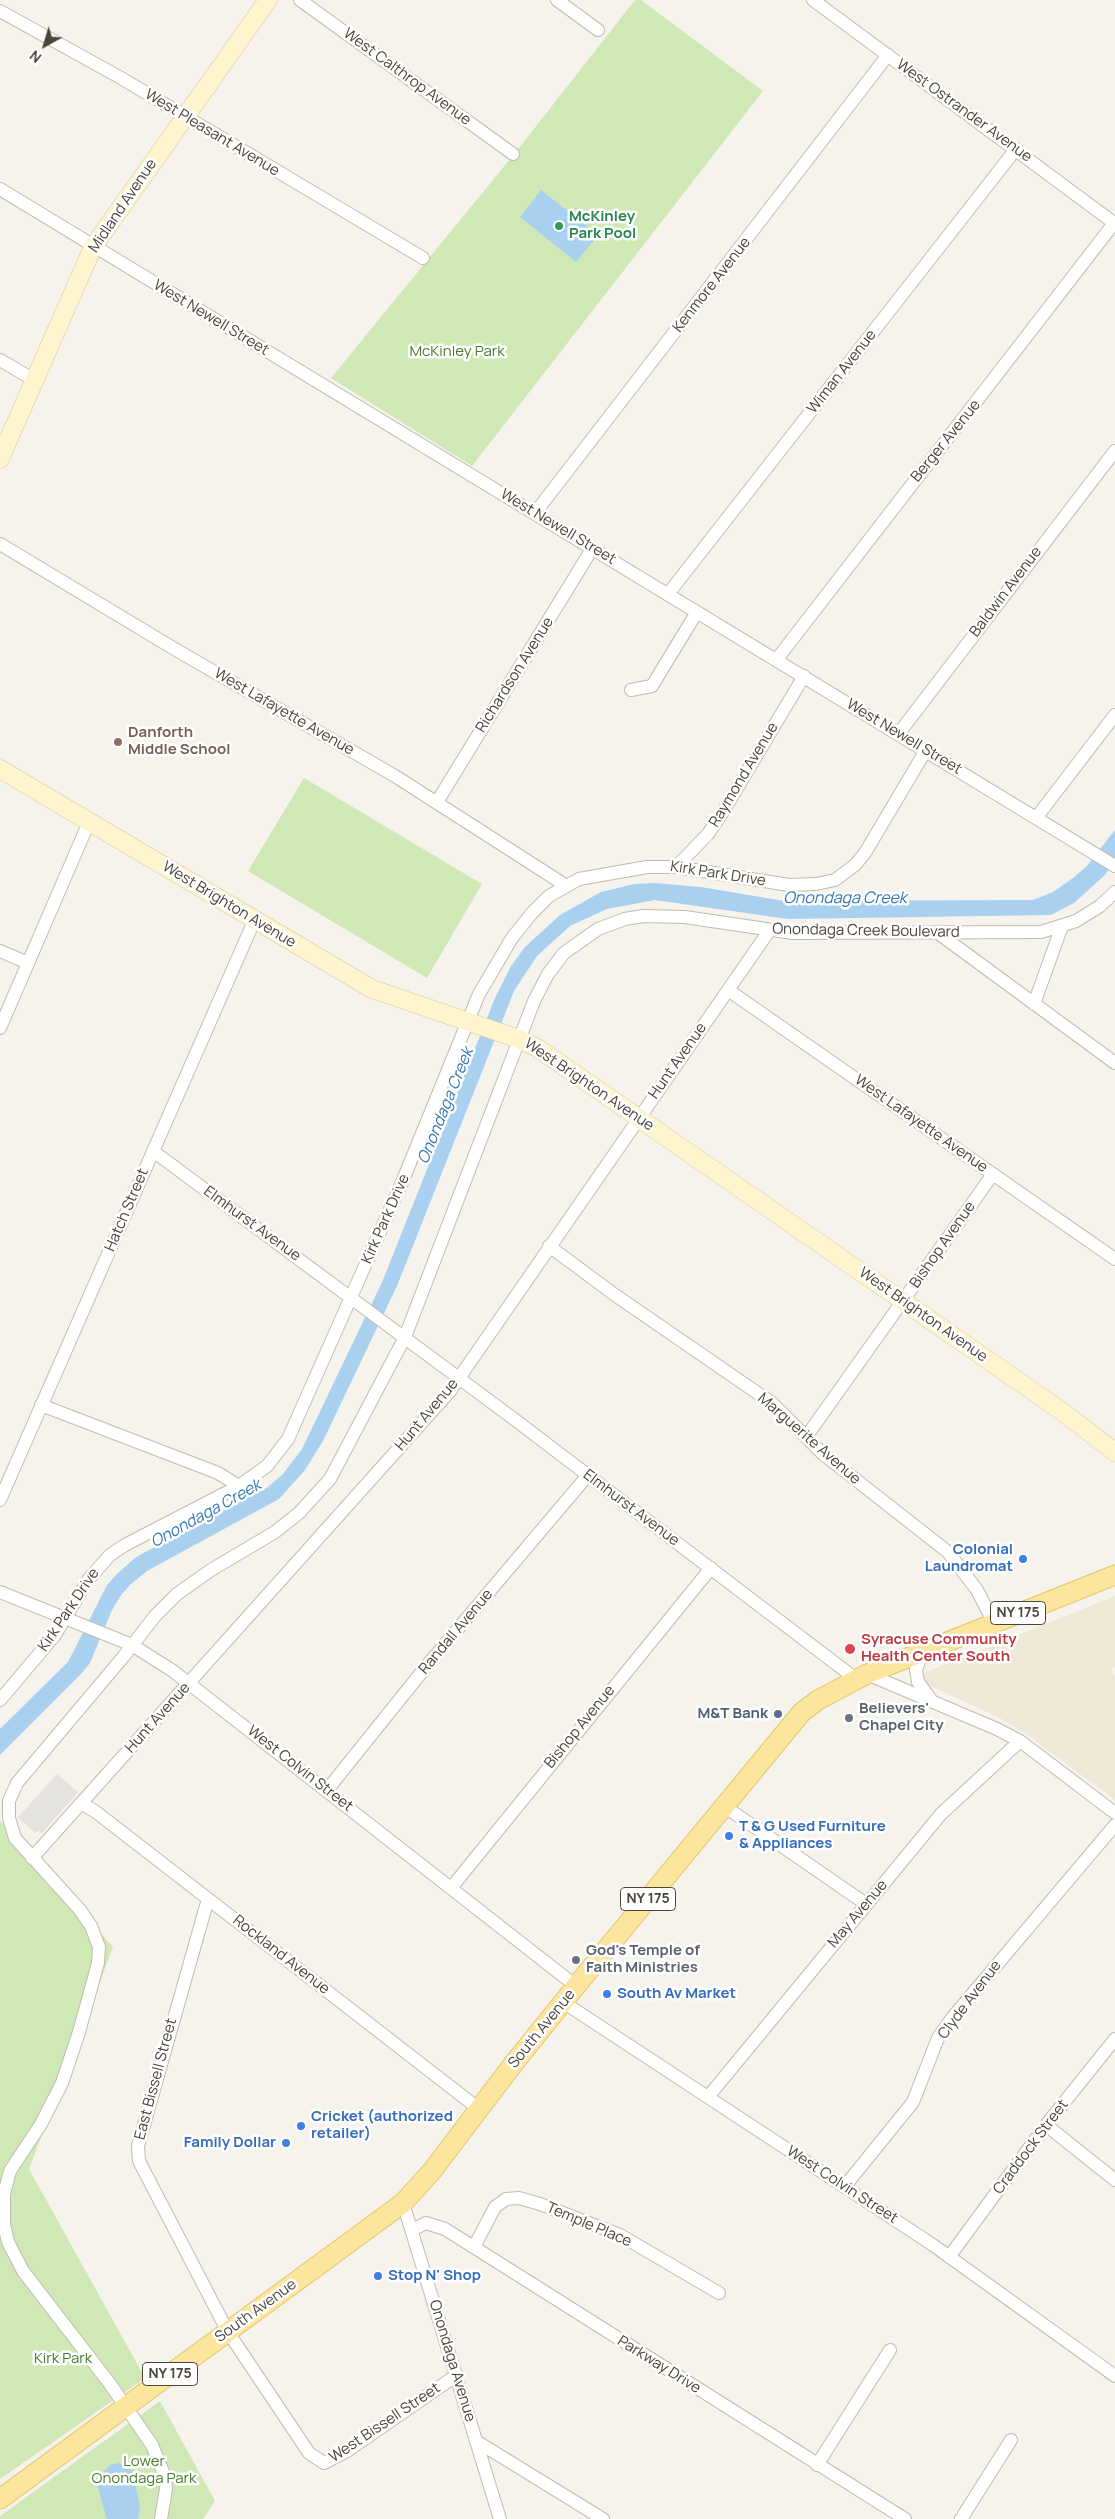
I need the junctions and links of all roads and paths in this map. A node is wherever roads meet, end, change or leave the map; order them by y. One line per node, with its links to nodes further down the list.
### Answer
1 (268, 0): 8 (street, Midland Avenue)
2 (300, 0): 10 (street, West Calthrop Avenue)
3 (557, 0): 6 (street)
4 (813, 0): 7 (street, West Ostrander Avenue)
5 (0, 11): 8 (street, West Pleasant Avenue)
6 (598, 30)
7 (888, 55): 9 (street, West Ostrander Avenue); 19 (street, Kenmore Avenue)
8 (184, 117): 13 (street, Midland Avenue); 14 (street, West Pleasant Avenue)
9 (1016, 149): 12 (street, West Ostrander Avenue); 22 (street, Wiman Avenue)
10 (513, 154)
11 (0, 189): 13 (street, West Newell Street)
12 (1114, 222): 24 (street, Berger Avenue)
13 (93, 247): 16 (street, Midland Avenue); 19 (street, West Newell Street)
14 (422, 258)
15 (0, 360): 16 (street)
16 (34, 380): 18 (street, Midland Avenue)
17 (1115, 451): 28 (street, Baldwin Avenue)
18 (0, 459)
19 (535, 513): 21 (street, West Newell Street)
20 (0, 544): 31 (street, West Lafayette Avenue)
21 (592, 549): 22 (street, West Newell Street); 31 (street, Richardson Avenue)
22 (668, 594): 23 (street, West Newell Street)
23 (697, 612): 24 (street, West Newell Street); 26 (street)
24 (776, 659): 25 (street, West Newell Street)
25 (804, 676): 28 (street, West Newell Street); 34 (street, Raymond Avenue)
26 (631, 690)
27 (1115, 715): 32 (street)
28 (899, 733): 29 (street, West Newell Street)
29 (926, 750): 32 (street, West Newell Street); 34 (street, Kirk Park Drive)
30 (0, 769): 33 (street, West Brighton Avenue)
31 (437, 802): 36 (street, West Lafayette Avenue)
32 (1036, 818): 35 (street, West Newell Street)
33 (89, 822): 38 (street, West Brighton Avenue); 43 (street)
34 (676, 866): 36 (street, Kirk Park Drive)
35 (1115, 866)
36 (565, 885): 46 (street, Kirk Park Drive)
37 (1115, 892): 39 (street, Onondaga Creek Boulevard)
38 (254, 920): 46 (street, West Brighton Avenue); 51 (street, Hatch Street)
39 (1062, 926): 41 (street, Onondaga Creek Boulevard); 45 (street)
40 (769, 931): 41 (street, Onondaga Creek Boulevard); 44 (street, Hunt Avenue); 48 (street, Onondaga Creek Boulevard)
41 (938, 933): 45 (street)
42 (0, 951): 43 (street)
43 (28, 963): 47 (street)
44 (728, 990): 50 (street, Hunt Avenue); 52 (street, West Lafayette Avenue)
45 (1034, 1004): 49 (street)
46 (472, 1023): 48 (street, West Brighton Avenue); 55 (street, Kirk Park Drive)
47 (0, 1028)
48 (512, 1037): 50 (street, West Brighton Avenue); 57 (street, Onondaga Creek Boulevard)
49 (1115, 1063)
50 (639, 1118): 53 (street, Hunt Avenue); 56 (street, West Brighton Avenue)
51 (153, 1152): 55 (street, Elmhurst Avenue); 59 (street, Hatch Street)
52 (993, 1174): 54 (street, West Lafayette Avenue); 56 (street, Bishop Avenue)
53 (549, 1246): 58 (street, Hunt Avenue); 60 (street, Marguerite Avenue)
54 (1115, 1259)
55 (351, 1297): 57 (street, Elmhurst Avenue); 63 (street, Kirk Park Drive)
56 (904, 1301): 60 (street, Bishop Avenue); 61 (street, West Brighton Avenue)
57 (406, 1337): 58 (street, Elmhurst Avenue); 70 (street, Onondaga Creek Boulevard)
58 (458, 1378): 62 (street, Elmhurst Avenue); 73 (street, Hunt Avenue)
59 (41, 1405): 63 (street); 64 (street, Hatch Street)
60 (806, 1437): 69 (street, Marguerite Avenue)
61 (1115, 1452)
62 (588, 1475): 65 (street, Elmhurst Avenue); 77 (street, Randall Avenue)
63 (239, 1486): 68 (street, Kirk Park Drive)
64 (0, 1500)
65 (712, 1568): 72 (street, Elmhurst Avenue); 83 (street, Bishop Avenue)
66 (1115, 1575): 69 (main road, South Avenue / NY 175)
67 (0, 1592): 68 (street, West Colvin Street)
68 (66, 1620): 70 (street, West Colvin Street); 74 (street, Kirk Park Drive)
69 (994, 1623): 71 (main road, South Avenue / NY 175)
70 (132, 1645): 73 (street, West Colvin Street); 82 (street, Onondaga Creek Boulevard)
71 (922, 1652): 72 (main road, South Avenue / NY 175); 75 (street)
72 (862, 1677): 75 (street, Elmhurst Avenue); 79 (main road, South Avenue / NY 175)
73 (189, 1683): 77 (street, West Colvin Street); 78 (street, Hunt Avenue)
74 (0, 1700)
75 (932, 1701): 76 (street, Elmhurst Avenue)
76 (1020, 1741): 80 (street, Elmhurst Avenue); 85 (street, May Avenue)
77 (327, 1790): 83 (street, West Colvin Street)
78 (81, 1803): 82 (street, Hunt Avenue); 84 (street, Rockland Avenue)
79 (724, 1806): 85 (street); 86 (main road, South Avenue / NY 175)
80 (1115, 1813)
81 (1115, 1825): 93 (street, Clyde Avenue)
82 (32, 1858): 103 (street, Onondaga Creek Boulevard)
83 (451, 1888): 86 (street, West Colvin Street)
84 (208, 1899): 90 (street, Rockland Avenue); 99 (street, East Bissell Street)
85 (866, 1904): 89 (street, May Avenue)
86 (576, 1986): 87 (main road, South Avenue / NY 175)
87 (564, 2002): 89 (street, West Colvin Street); 90 (main road, South Avenue / NY 175)
88 (1115, 2039): 91 (street, Craddock Street)
89 (708, 2097): 93 (street, West Colvin Street)
90 (479, 2109): 94 (main road, South Avenue / NY 175)
91 (1046, 2125): 92 (street); 97 (street, Craddock Street)
92 (1115, 2180)
93 (844, 2186): 97 (street, West Colvin Street)
94 (403, 2203): 95 (street, Onondaga Avenue); 99 (main road, South Avenue / NY 175)
95 (412, 2230): 96 (street, Parkway Drive); 101 (street, Onondaga Avenue)
96 (474, 2247): 98 (street, Temple Place); 106 (street, Parkway Drive)
97 (949, 2257): 102 (street, West Colvin Street)
98 (719, 2293)
99 (228, 2332): 101 (street, West Bissell Street); 103 (main road, South Avenue / NY 175)
100 (890, 2350): 106 (street)
101 (457, 2374): 105 (street, Onondaga Avenue)
102 (1115, 2376)
103 (125, 2406): 107 (main road, South Avenue / NY 175); 108 (street, Onondaga Creek Boulevard)
104 (1011, 2440): 112 (street)
105 (476, 2441): 109 (street, Onondaga Avenue); 110 (street)
106 (817, 2465): 111 (street, Parkway Drive)
107 (1, 2498)
108 (161, 2519)
109 (500, 2519)
110 (603, 2519)
111 (905, 2519)
112 (961, 2519)

